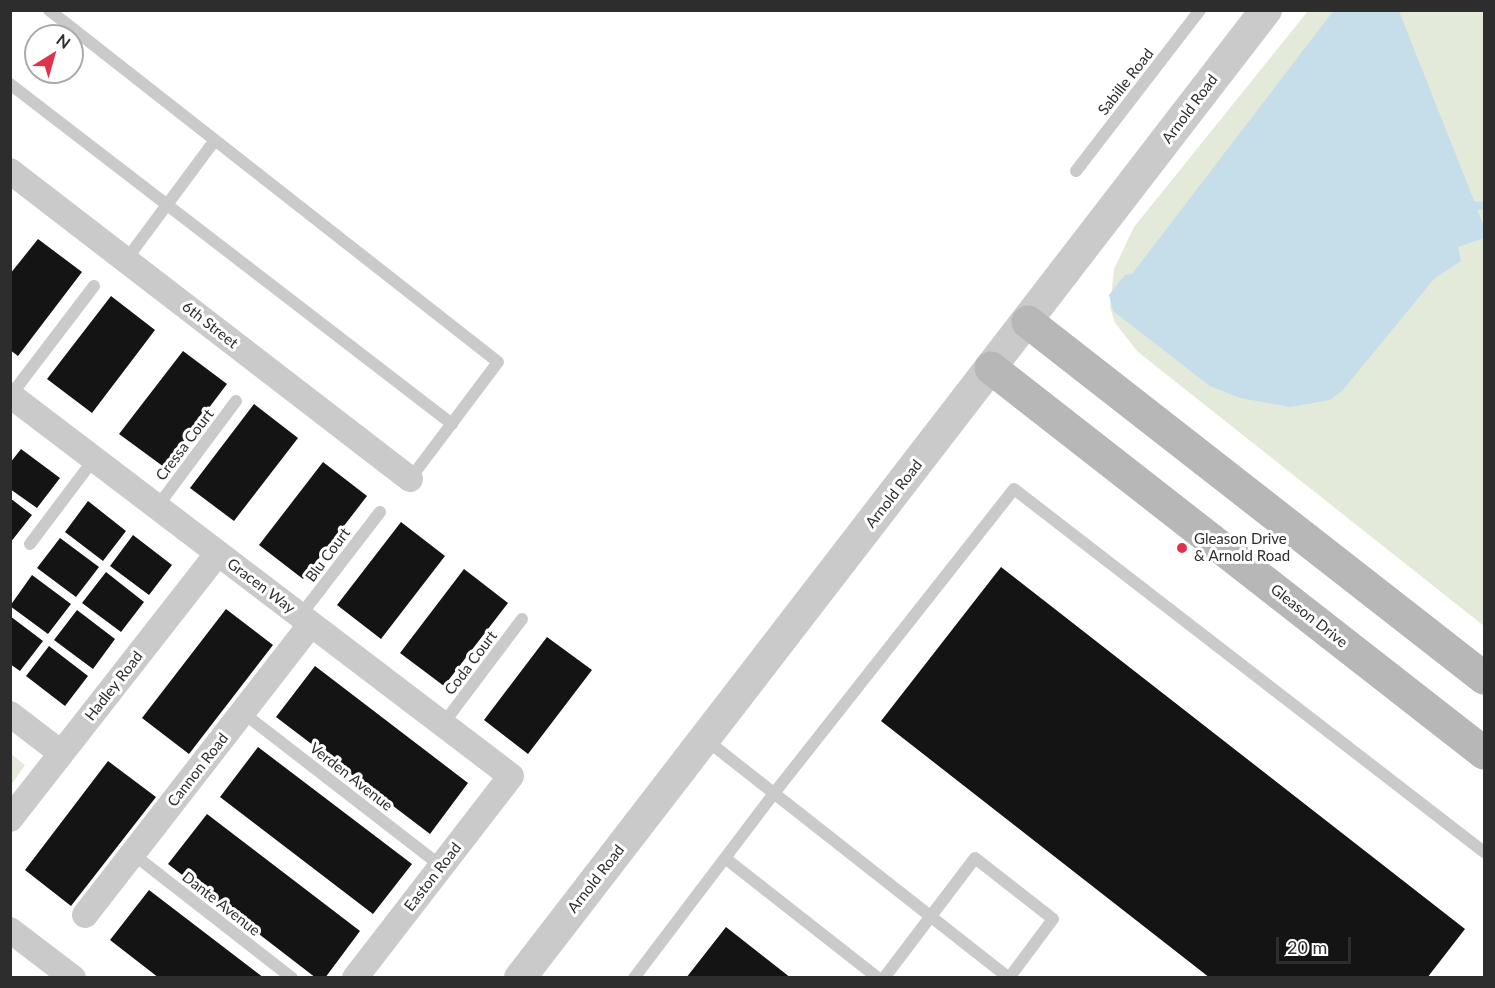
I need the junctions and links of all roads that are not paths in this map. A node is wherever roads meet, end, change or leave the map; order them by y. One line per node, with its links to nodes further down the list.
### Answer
1 (49, 10): 5 (lane)
2 (1200, 10): 7 (lane, Sabille Road)
3 (1266, 10): 11 (street, Arnold Road)
4 (10, 84): 8 (lane)
5 (215, 140): 8 (lane); 15 (lane)
6 (10, 171): 9 (street, 6th Street)
7 (1076, 171)
8 (168, 204): 9 (lane); 15 (lane)
9 (126, 260): 17 (street, 6th Street)
10 (94, 286): 13 (lane)
11 (1028, 322): 12 (street, Arnold Road); 24 (main road)
12 (991, 368): 28 (street, Arnold Road); 30 (main road, Gleason Drive)
13 (11, 395): 16 (street, Gracen Way)
14 (236, 401): 18 (lane, Cressa Court)
15 (452, 424): 17 (lane)
16 (94, 459): 18 (street, Gracen Way); 20 (lane)
17 (410, 479)
18 (157, 507): 21 (street, Gracen Way)
19 (380, 512): 22 (lane, Blu Court)
20 (30, 544)
21 (218, 553): 22 (street, Gracen Way); 29 (street, Hadley Road)
22 (306, 620): 25 (street, Cannon Road); 27 (street, Gracen Way)
23 (522, 620): 27 (lane, Coda Court)
24 (1485, 678)
25 (242, 712): 35 (street, Cannon Road); 37 (lane, Verden Avenue)
26 (10, 714): 29 (street)
27 (443, 724): 31 (street, Gracen Way)
28 (705, 739): 32 (lane); 44 (street, Arnold Road)
29 (61, 753): 33 (street, Hadley Road)
30 (1485, 753)
31 (512, 776): 37 (street, Easton Road)
32 (775, 792): 34 (lane); 36 (lane); 39 (lane)
33 (10, 819)
34 (1485, 852)
35 (133, 854): 38 (street, Cannon Road); 42 (lane, Dante Avenue)
36 (725, 858): 45 (lane); 46 (lane)
37 (441, 866): 43 (street, Easton Road)
38 (85, 915)
39 (929, 916): 47 (lane); 48 (lane); 48 (lane)
40 (10, 930): 41 (street)
41 (73, 978)
42 (292, 978)
43 (355, 978)
44 (520, 978)
45 (634, 978)
46 (878, 978)
47 (884, 978)
48 (1009, 978)

